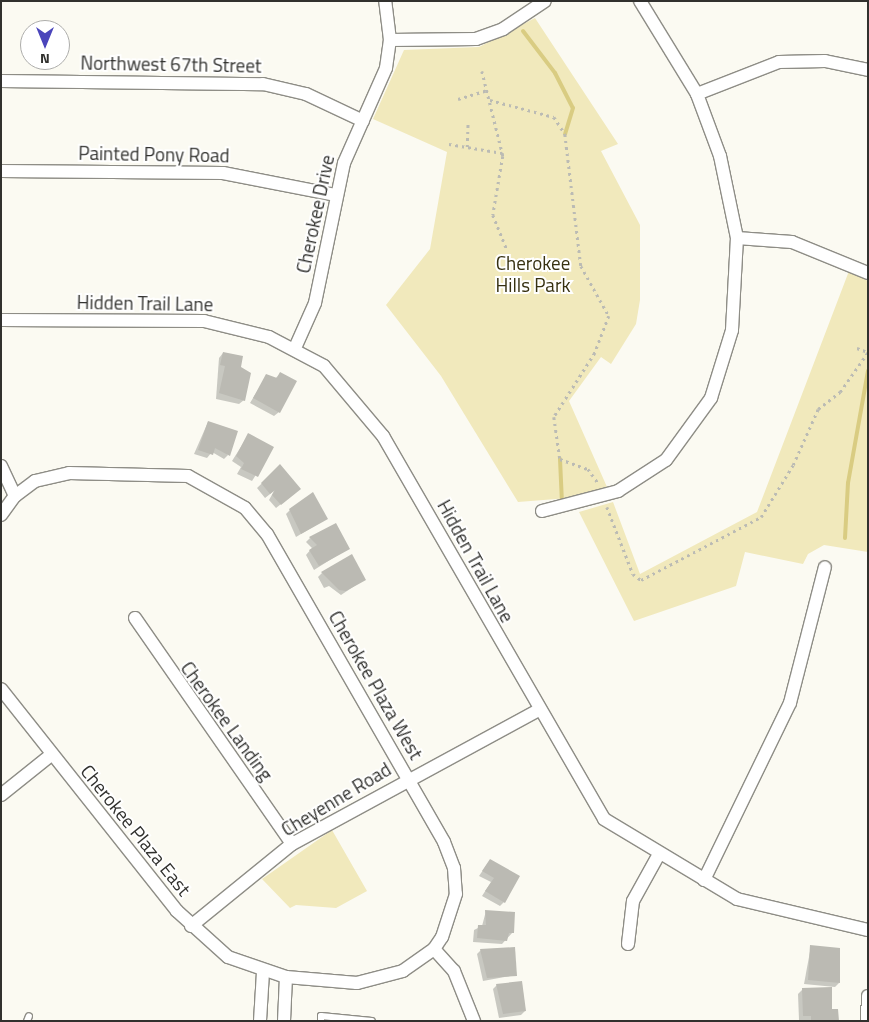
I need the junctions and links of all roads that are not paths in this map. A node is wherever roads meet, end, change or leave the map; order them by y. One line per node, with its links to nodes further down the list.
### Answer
1 (385, 1): 4 (street, Cherokee Drive)
2 (545, 1): 4 (street)
3 (640, 1): 7 (street)
4 (390, 40): 8 (street, Cherokee Drive)
5 (868, 70): 7 (street)
6 (1, 81): 8 (street, Northwest 67th Street)
7 (697, 94): 11 (street)
8 (363, 121): 10 (street, Cherokee Drive)
9 (1, 171): 10 (street, Painted Pony Road)
10 (335, 195): 14 (street, Cherokee Drive)
11 (737, 238): 12 (street); 17 (street)
12 (868, 273)
13 (1, 320): 14 (street, Hidden Trail Lane)
14 (295, 348): 22 (street, Hidden Trail Lane)
15 (1, 466): 16 (street)
16 (15, 496): 18 (street); 24 (street, Cherokee Plaza West)
17 (542, 511)
18 (1, 515)
19 (825, 567): 28 (street)
20 (135, 618): 26 (street, Cherokee Landing)
21 (1, 689): 23 (street, Cherokee Plaza East)
22 (539, 710): 24 (street, Cheyenne Road); 27 (street, Hidden Trail Lane)
23 (51, 755): 25 (street); 29 (street, Cherokee Plaza East)
24 (408, 778): 26 (street, Cheyenne Road); 32 (street, Cherokee Plaza West)
25 (1, 795)
26 (292, 844): 29 (street, Cheyenne Road)
27 (659, 854): 28 (street, Hidden Trail Lane); 31 (street)
28 (704, 880): 30 (street, Hidden Trail Lane)
29 (191, 926): 33 (street, Cherokee Plaza East)
30 (868, 930)
31 (628, 944)
32 (434, 949): 34 (street); 40 (street)
33 (262, 972): 34 (street); 36 (street)
34 (286, 978): 37 (street)
35 (868, 996): 41 (street)
36 (260, 1021)
37 (284, 1021)
38 (321, 1021): 39 (lane)
39 (372, 1021)
40 (474, 1021)
41 (867, 1021)

